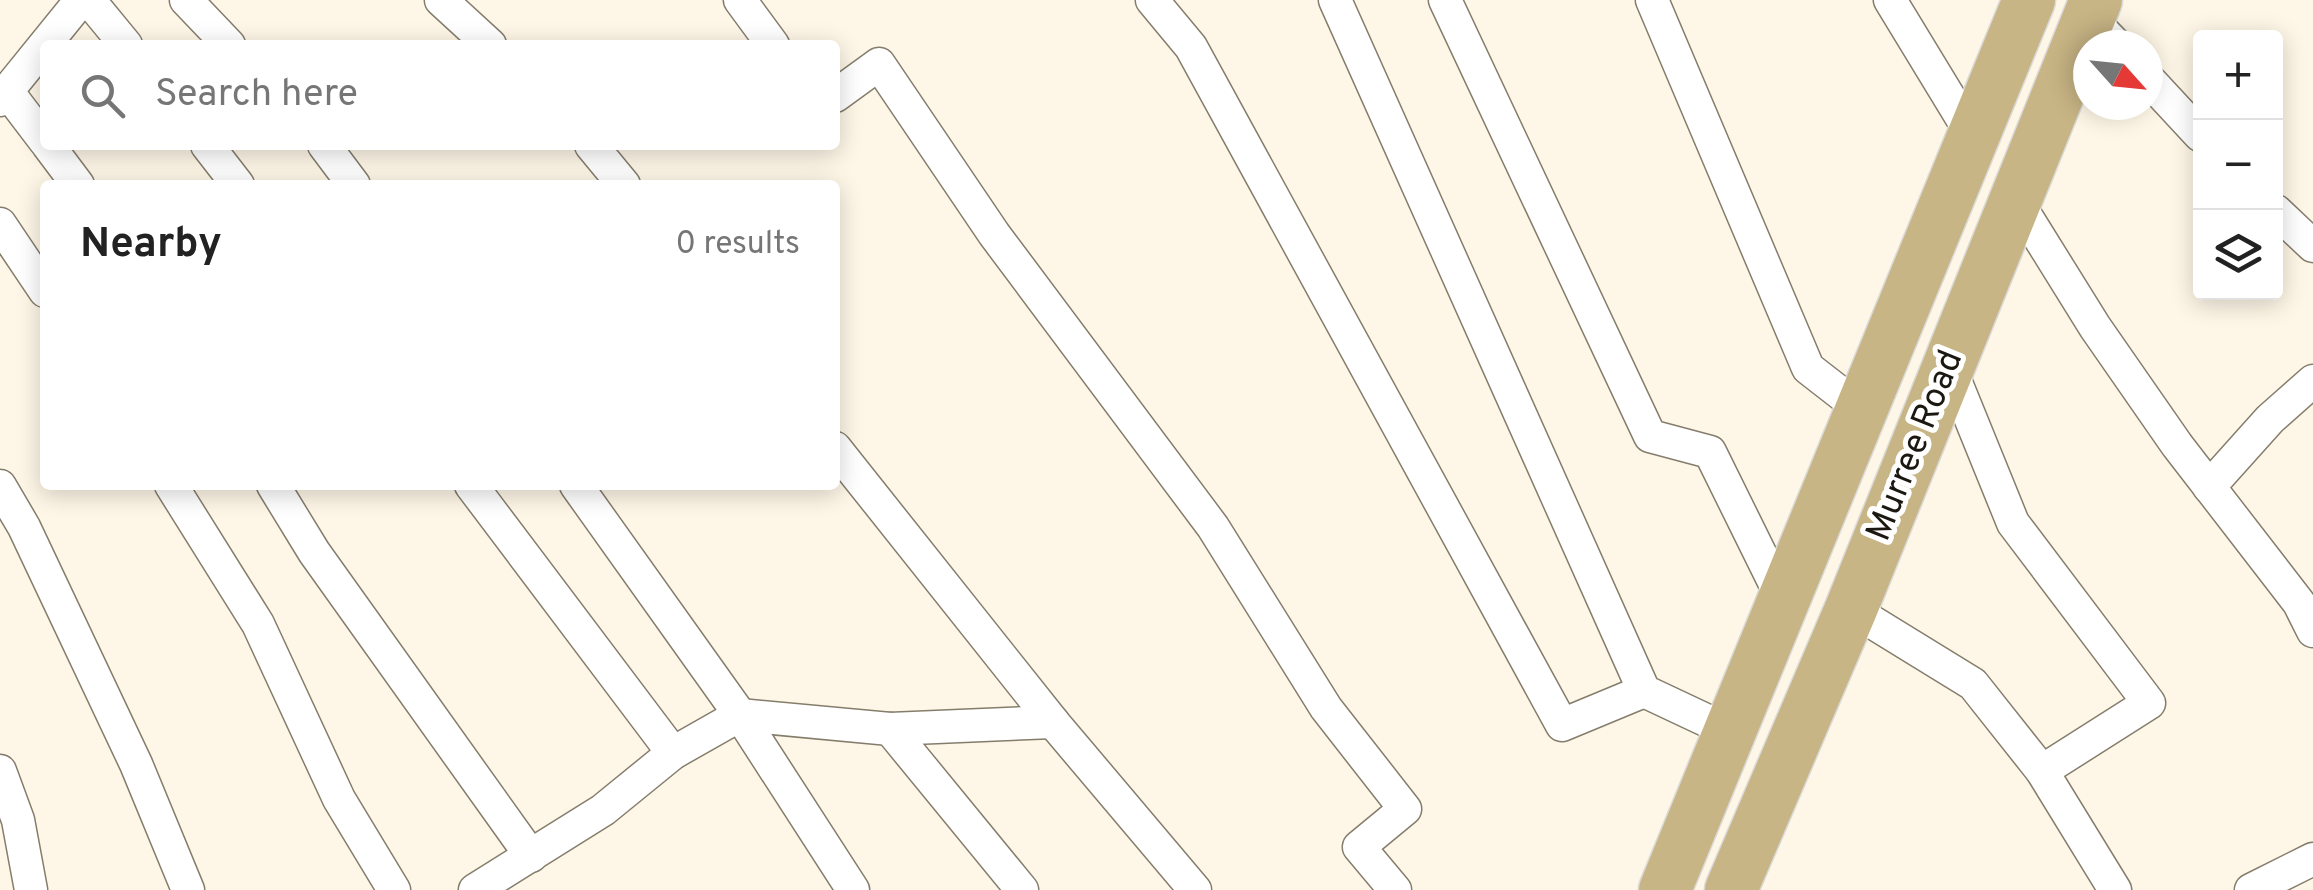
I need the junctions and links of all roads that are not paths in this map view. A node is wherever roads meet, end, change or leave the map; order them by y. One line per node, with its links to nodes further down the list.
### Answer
1 (81, 0): 13 (street)
2 (89, 0): 14 (street)
3 (186, 0): 15 (street)
4 (441, 0): 16 (street)
5 (740, 0): 17 (street)
6 (1152, 0): 52 (street)
7 (1336, 0): 52 (street)
8 (1445, 0): 48 (street)
9 (1652, 0): 40 (street)
10 (1890, 0): 24 (street)
11 (2030, 0): 24 (main road, Murree Road)
12 (2100, 21): 33 (main road, Murree Road)
13 (49, 40)
14 (122, 40)
15 (224, 40)
16 (485, 40)
17 (769, 40)
18 (40, 51): 20 (street)
19 (840, 92): 70 (street)
20 (4, 96): 23 (street)
21 (2163, 96): 22 (street)
22 (2193, 128)
23 (40, 136)
24 (1974, 138): 40 (main road, Murree Road)
25 (51, 150): 29 (street)
26 (210, 150): 30 (street)
27 (328, 150): 31 (street)
28 (596, 150): 32 (street)
29 (74, 180)
30 (234, 180)
31 (350, 180)
32 (620, 180)
33 (2016, 200): 38 (main road, Murree Road); 43 (street)
34 (2283, 218): 36 (street)
35 (0, 224): 37 (street)
36 (2313, 246)
37 (40, 284)
38 (1948, 363): 49 (main road, Murree Road); 60 (street)
39 (2313, 381): 43 (street)
40 (1862, 410): 48 (main road, Murree Road)
41 (840, 454): 55 (street)
42 (0, 486): 64 (street)
43 (2209, 487): 50 (street)
44 (174, 490): 65 (street)
45 (276, 490): 62 (street)
46 (475, 490): 58 (street)
47 (580, 490): 54 (street)
48 (1784, 602): 51 (main road, Murree Road)
49 (1851, 609): 53 (main road, Murree Road); 60 (street)
50 (2313, 630)
51 (1752, 679): 53 (main road); 57 (main road, Murree Road)
52 (1644, 690): 57 (street)
53 (1810, 704): 72 (main road, Murree Road)
54 (740, 715): 56 (street); 58 (street); 67 (street)
55 (1053, 722): 56 (street); 69 (street)
56 (890, 729): 68 (street)
57 (1729, 730): 71 (main road, Murree Road)
58 (673, 753): 62 (street)
59 (0, 771): 63 (street)
60 (2042, 771): 73 (street)
61 (2313, 859): 74 (street)
62 (523, 871): 66 (street)
63 (31, 890)
64 (188, 890)
65 (394, 890)
66 (476, 890)
67 (853, 890)
68 (1022, 890)
69 (1196, 890)
70 (1395, 890)
71 (1665, 890)
72 (1731, 890)
73 (2115, 890)
74 (2251, 890)

